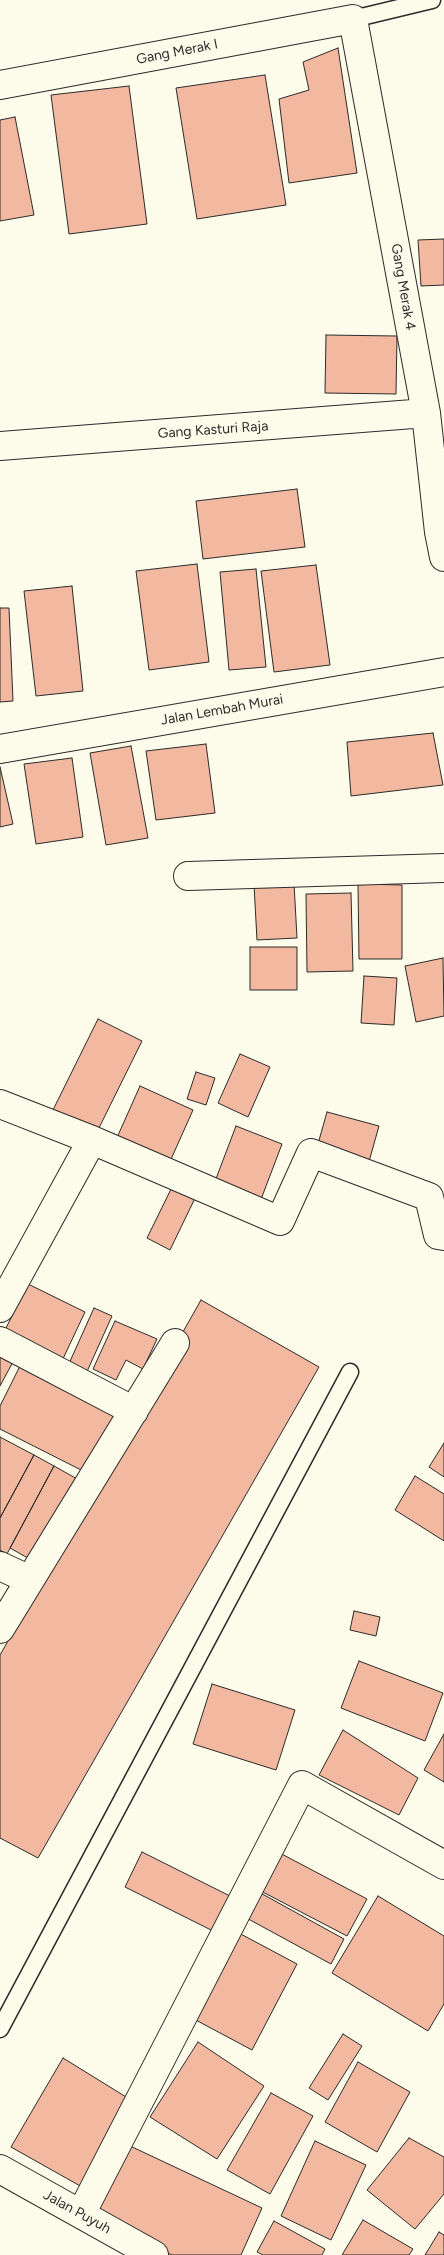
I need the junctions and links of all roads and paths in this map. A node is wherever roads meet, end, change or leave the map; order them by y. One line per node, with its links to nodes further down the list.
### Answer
1 (432, 0): 2 (lane)
2 (353, 19): 3 (street, Gang Merak I); 4 (street, Gang Merak 4)
3 (0, 85)
4 (426, 414): 5 (street, Gang Kasturi Raja); 6 (street, Gang Merak 4)
5 (0, 446)
6 (442, 540)
7 (444, 672): 8 (street, Jalan Lembah Murai)
8 (0, 749)
9 (444, 868): 10 (street)
10 (188, 876)
11 (0, 1104): 12 (street)
12 (92, 1140): 13 (street); 14 (street)
13 (444, 1236)
14 (0, 1308)
15 (0, 1341): 18 (street)
16 (175, 1343): 18 (street)
17 (350, 1372): 23 (lane)
18 (134, 1410): 20 (street)
19 (0, 1566): 20 (street)
20 (30, 1580): 21 (street)
21 (0, 1629)
22 (444, 1865): 25 (street)
23 (0, 2029)
24 (0, 2168): 25 (street, Jalan Puyuh)
25 (81, 2214): 26 (street, Jalan Puyuh)
26 (154, 2255)

